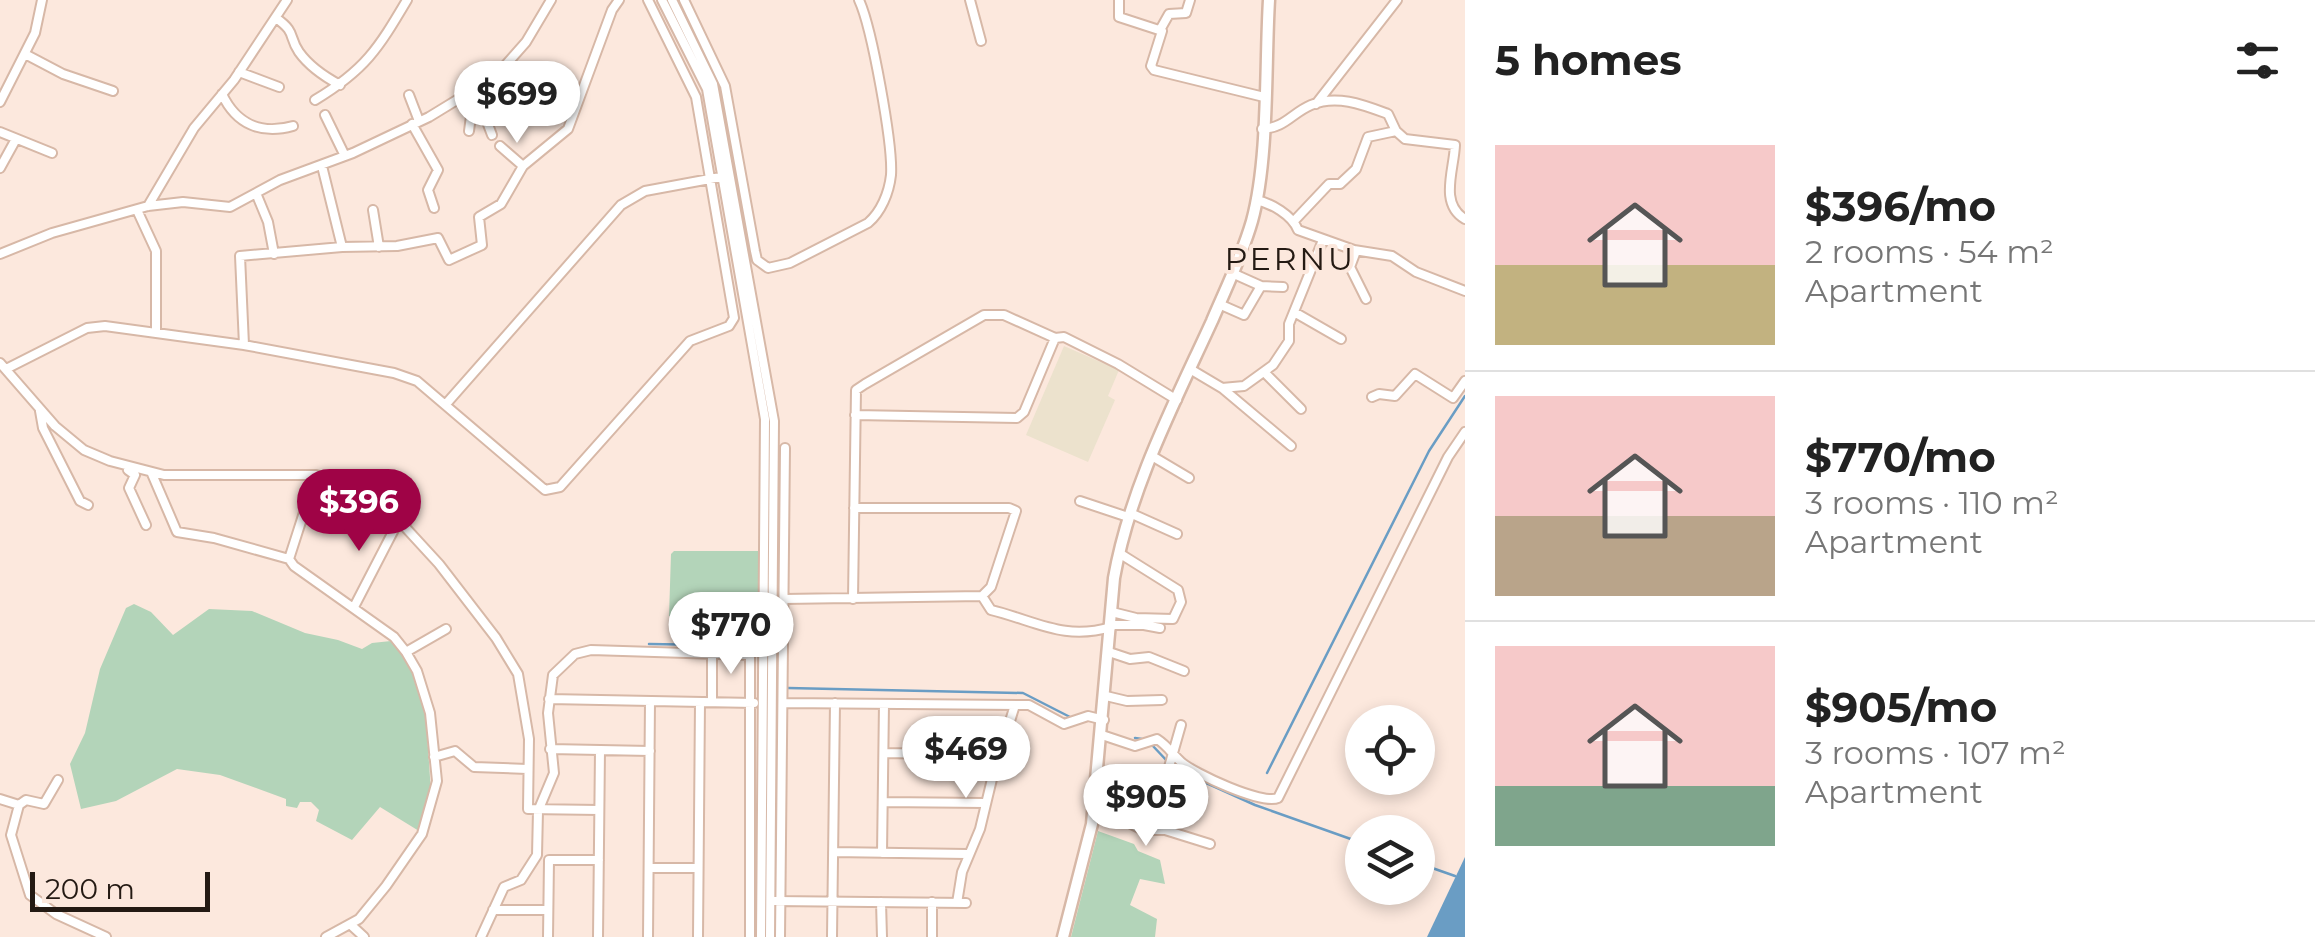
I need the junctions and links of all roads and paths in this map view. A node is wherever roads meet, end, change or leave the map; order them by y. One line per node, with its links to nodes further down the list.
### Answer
1 (42, 0): 19 (street)
2 (288, 0): 16 (street)
3 (407, 0): 21 (street)
4 (552, 0): 23 (street)
5 (617, 0): 45 (street)
6 (648, 0): 48 (street)
7 (662, 0): 47 (street)
8 (672, 0): 47 (street)
9 (684, 0): 10 (street)
10 (859, 0)
11 (970, 0): 18 (street)
12 (1118, 0): 17 (street)
13 (1190, 0): 17 (street)
14 (1269, 0): 28 (main road)
15 (1397, 0): 31 (street)
16 (276, 18): 20 (street); 21 (street)
17 (1160, 30): 28 (street)
18 (981, 40)
19 (25, 54): 24 (street); 30 (street)
20 (239, 72): 22 (street); 25 (street)
21 (340, 85): 29 (street)
22 (279, 88)
23 (476, 90): 27 (street); 39 (street)
24 (112, 91)
25 (222, 94): 34 (street); 51 (street)
26 (409, 95): 33 (street)
27 (462, 97): 33 (street); 36 (street)
28 (1264, 97): 35 (main road)
29 (315, 100)
30 (0, 102)
31 (1316, 104): 35 (street); 37 (street)
32 (326, 115): 43 (street)
33 (416, 122): 43 (street); 52 (street)
34 (293, 126)
35 (1262, 129): 50 (main road)
36 (469, 131)
37 (1396, 131): 55 (street); 56 (street)
38 (0, 132): 40 (street)
39 (492, 134)
40 (16, 139): 42 (street); 46 (street)
41 (500, 146): 45 (street)
42 (52, 153)
43 (345, 156): 44 (street)
44 (322, 166): 49 (street); 58 (street)
45 (522, 166): 59 (street)
46 (0, 168)
47 (726, 176): 48 (street); 106 (street)
48 (710, 179): 83 (street); 83 (street)
49 (256, 194): 51 (street); 62 (street)
50 (1261, 201): 56 (street); 63 (main road)
51 (148, 206): 53 (street)
52 (434, 208)
53 (137, 210): 61 (street); 70 (street)
54 (373, 210): 59 (street)
55 (1465, 219)
56 (1294, 221): 57 (street)
57 (1322, 240): 60 (street); 69 (street)
58 (342, 247): 59 (street); 62 (street)
59 (379, 247)
60 (1356, 250): 66 (street); 67 (street)
61 (0, 254)
62 (274, 254): 73 (street)
63 (1232, 274): 64 (street); 68 (main road)
64 (1261, 286): 65 (street); 68 (street)
65 (1282, 286)
66 (1465, 290)
67 (1366, 299)
68 (1219, 304): 75 (main road)
69 (1294, 312): 72 (street); 76 (street)
70 (156, 333): 73 (street); 74 (street)
71 (1056, 338): 82 (street); 87 (street); 87 (street)
72 (1341, 339)
73 (244, 345): 83 (street)
74 (5, 369): 77 (street); 86 (street)
75 (1190, 369): 80 (street); 82 (main road)
76 (1264, 372): 79 (street); 85 (street)
77 (0, 380)
78 (1465, 381): 81 (street)
79 (1240, 386): 80 (street); 84 (street)
80 (1222, 388): 84 (street)
81 (1372, 397)
82 (1176, 400): 91 (main road)
83 (446, 404)
84 (1242, 405): 89 (street)
85 (1301, 409)
86 (40, 411): 92 (street); 97 (street)
87 (855, 415): 98 (street)
88 (1465, 432): 133 (street)
89 (1292, 446)
90 (786, 448): 106 (street)
91 (1152, 456): 95 (street); 99 (main road)
92 (125, 466): 93 (street); 101 (street)
93 (152, 474): 94 (street); 104 (street)
94 (316, 475): 100 (street); 104 (street)
95 (1189, 478)
96 (1080, 501): 99 (street)
97 (88, 505)
98 (854, 508): 105 (street); 107 (street)
99 (1129, 515): 102 (street); 103 (main road)
100 (399, 520): 108 (street); 137 (street)
101 (146, 525)
102 (1176, 534)
103 (1118, 553): 109 (main road); 109 (street)
104 (289, 559): 108 (street)
105 (982, 596): 107 (street); 110 (street)
106 (774, 598): 107 (street); 123 (street)
107 (853, 598)
108 (354, 607): 113 (street)
109 (1112, 612): 110 (main road)
110 (1111, 626): 111 (street); 115 (main road)
111 (1160, 628)
112 (446, 629): 113 (street)
113 (406, 652): 136 (street)
114 (712, 652): 118 (street); 122 (street); 123 (street)
115 (1110, 652): 116 (street); 117 (main road)
116 (1184, 671)
117 (1106, 696): 119 (street); 127 (main road)
118 (549, 699): 120 (street); 130 (street)
119 (1162, 700)
120 (650, 701): 121 (street); 132 (street)
121 (700, 702): 122 (street); 157 (street)
122 (712, 702): 123 (street)
123 (768, 703): 124 (street); 158 (street); 173 (street)
124 (835, 703): 125 (street); 150 (street)
125 (884, 704): 126 (street); 134 (street)
126 (1015, 706): 127 (street); 135 (street)
127 (1104, 720): 129 (main road)
128 (1180, 725): 133 (street)
129 (1102, 735): 133 (street); 145 (main road)
130 (550, 749): 131 (street); 144 (street)
131 (600, 750): 132 (street); 143 (street)
132 (650, 751): 156 (street)
133 (1172, 752): 146 (street)
134 (884, 753): 135 (street); 140 (street)
135 (1000, 755): 141 (street)
136 (434, 758): 137 (street); 164 (street)
137 (527, 769): 144 (street)
138 (58, 780): 142 (street)
139 (0, 799): 142 (street)
140 (883, 802): 141 (street); 151 (street)
141 (985, 803): 152 (street)
142 (19, 804): 147 (street)
143 (599, 810): 144 (street); 155 (street)
144 (538, 811): 153 (street)
145 (1093, 816): 146 (street); 180 (main road)
146 (1172, 832): 149 (street)
147 (12, 841): 148 (street); 165 (street)
148 (0, 843)
149 (1210, 844)
150 (832, 852): 151 (street); 159 (street)
151 (882, 853): 152 (street)
152 (968, 854): 161 (street)
153 (535, 858): 154 (street); 162 (street)
154 (549, 860): 155 (street); 163 (street)
155 (599, 860): 170 (street)
156 (649, 868): 157 (street); 171 (street)
157 (698, 868): 172 (street)
158 (771, 901): 159 (street); 174 (street); 175 (street); 176 (street)
159 (832, 902): 160 (street); 177 (street)
160 (881, 902): 161 (street); 178 (street)
161 (932, 902): 179 (street)
162 (493, 910): 163 (street); 168 (street)
163 (548, 910): 169 (street)
164 (351, 925): 166 (street); 167 (street)
165 (106, 937)
166 (326, 937)
167 (364, 937)
168 (480, 937)
169 (548, 937)
170 (598, 937)
171 (648, 937)
172 (698, 937)
173 (750, 937)
174 (760, 937)
175 (770, 937)
176 (780, 937)
177 (832, 937)
178 (882, 937)
179 (932, 937)
180 (1063, 937)

